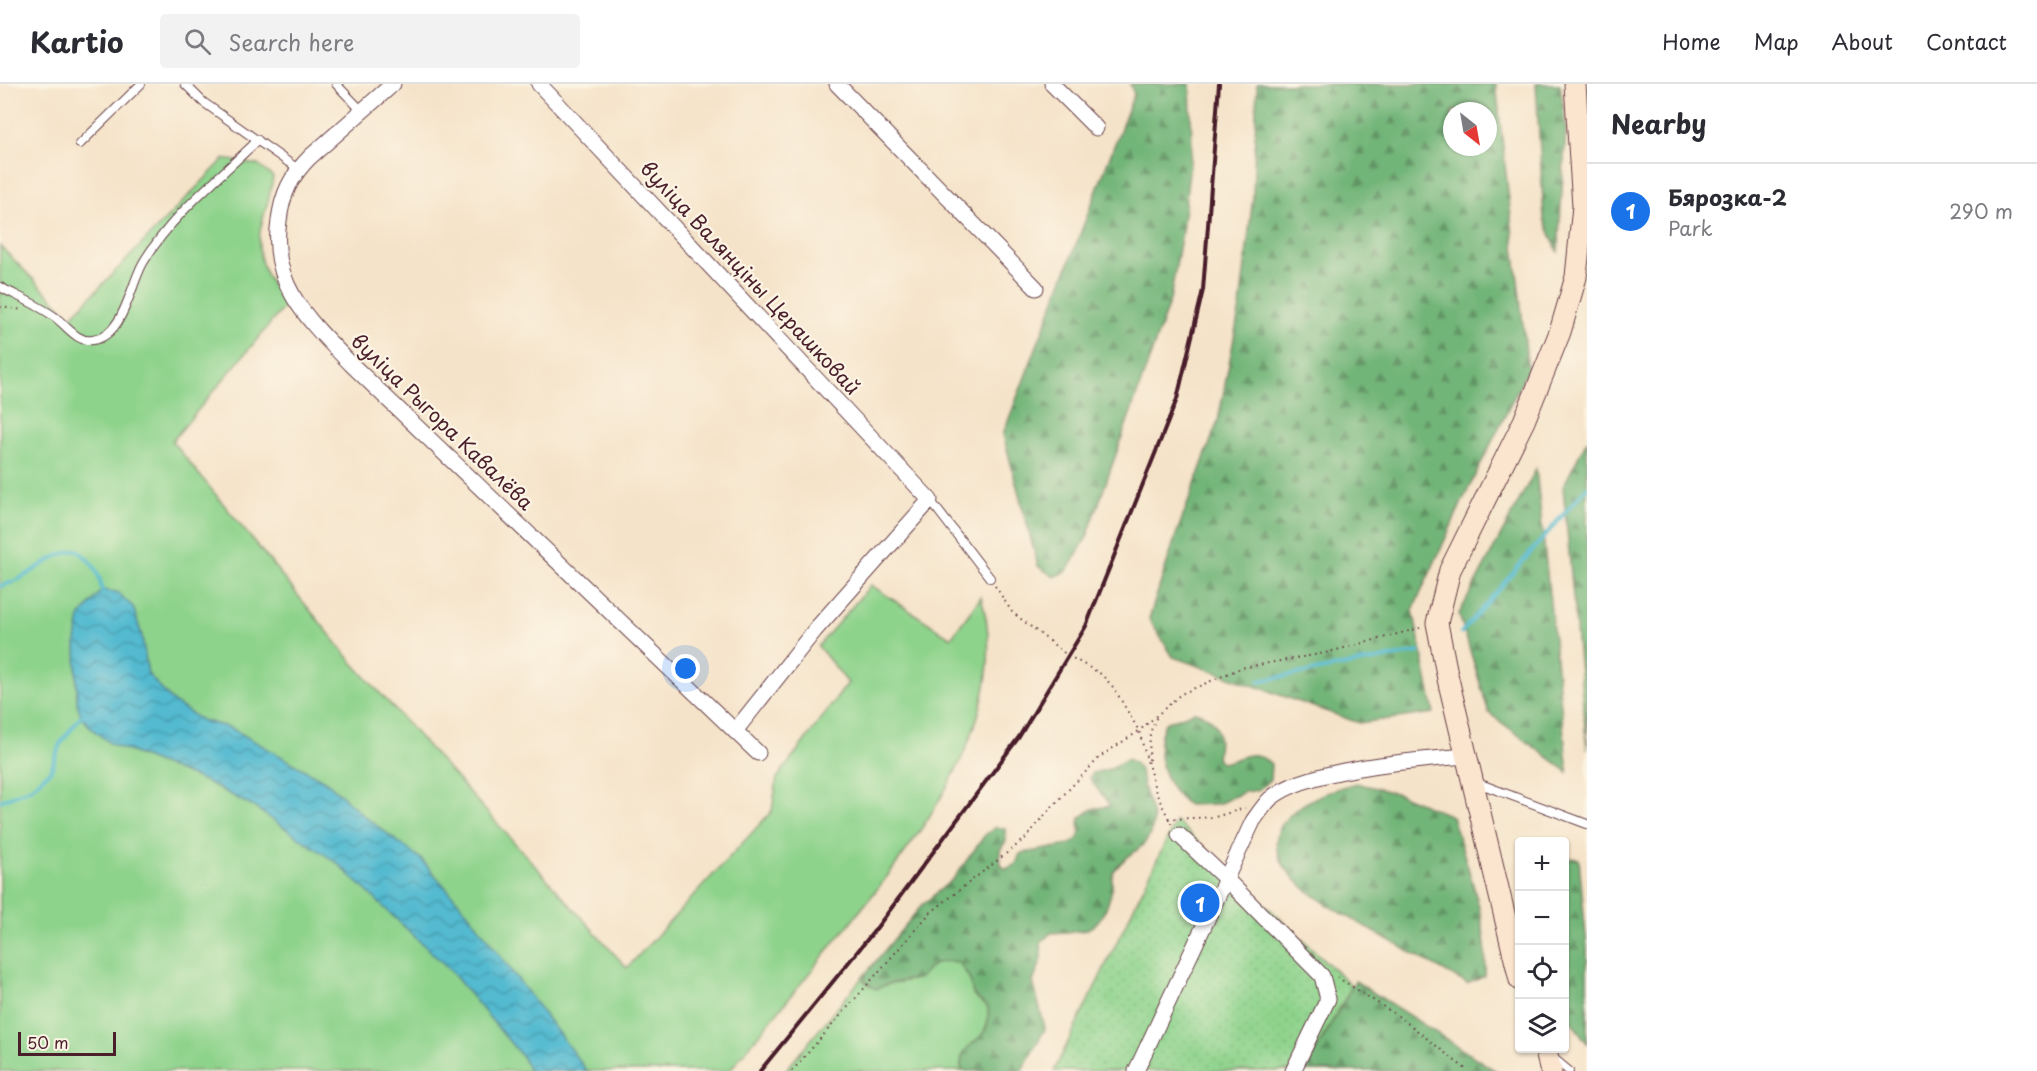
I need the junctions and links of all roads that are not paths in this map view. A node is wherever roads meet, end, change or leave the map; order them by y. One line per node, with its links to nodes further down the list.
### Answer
1 (141, 84): 12 (lane)
2 (184, 84): 11 (lane)
3 (336, 84): 9 (lane)
4 (393, 84): 9 (street, вуліца Рыгора Кавалёва)
5 (539, 84): 16 (street, вуліца Валянціны Церашковай)
6 (837, 84): 15 (street)
7 (1052, 84): 10 (street)
8 (1575, 84): 20 (street)
9 (362, 111): 13 (street, вуліца Рыгора Кавалёва)
10 (1096, 128)
11 (258, 140): 13 (lane); 14 (lane)
12 (80, 144)
13 (298, 169): 18 (street, вуліца Рыгора Кавалёва)
14 (0, 287)
15 (1035, 288)
16 (930, 500): 17 (lane); 18 (street)
17 (990, 578)
18 (735, 731): 19 (street, вуліца Рыгора Кавалёва)
19 (759, 753)
20 (1466, 756): 21 (street); 24 (street)
21 (1474, 781): 22 (lane); 25 (street)
22 (1587, 824)
23 (1179, 835): 24 (street)
24 (1227, 879): 27 (street); 28 (street)
25 (1515, 958)
26 (1547, 1057): 29 (lane)
27 (1136, 1071)
28 (1293, 1071)
29 (1569, 1071)

